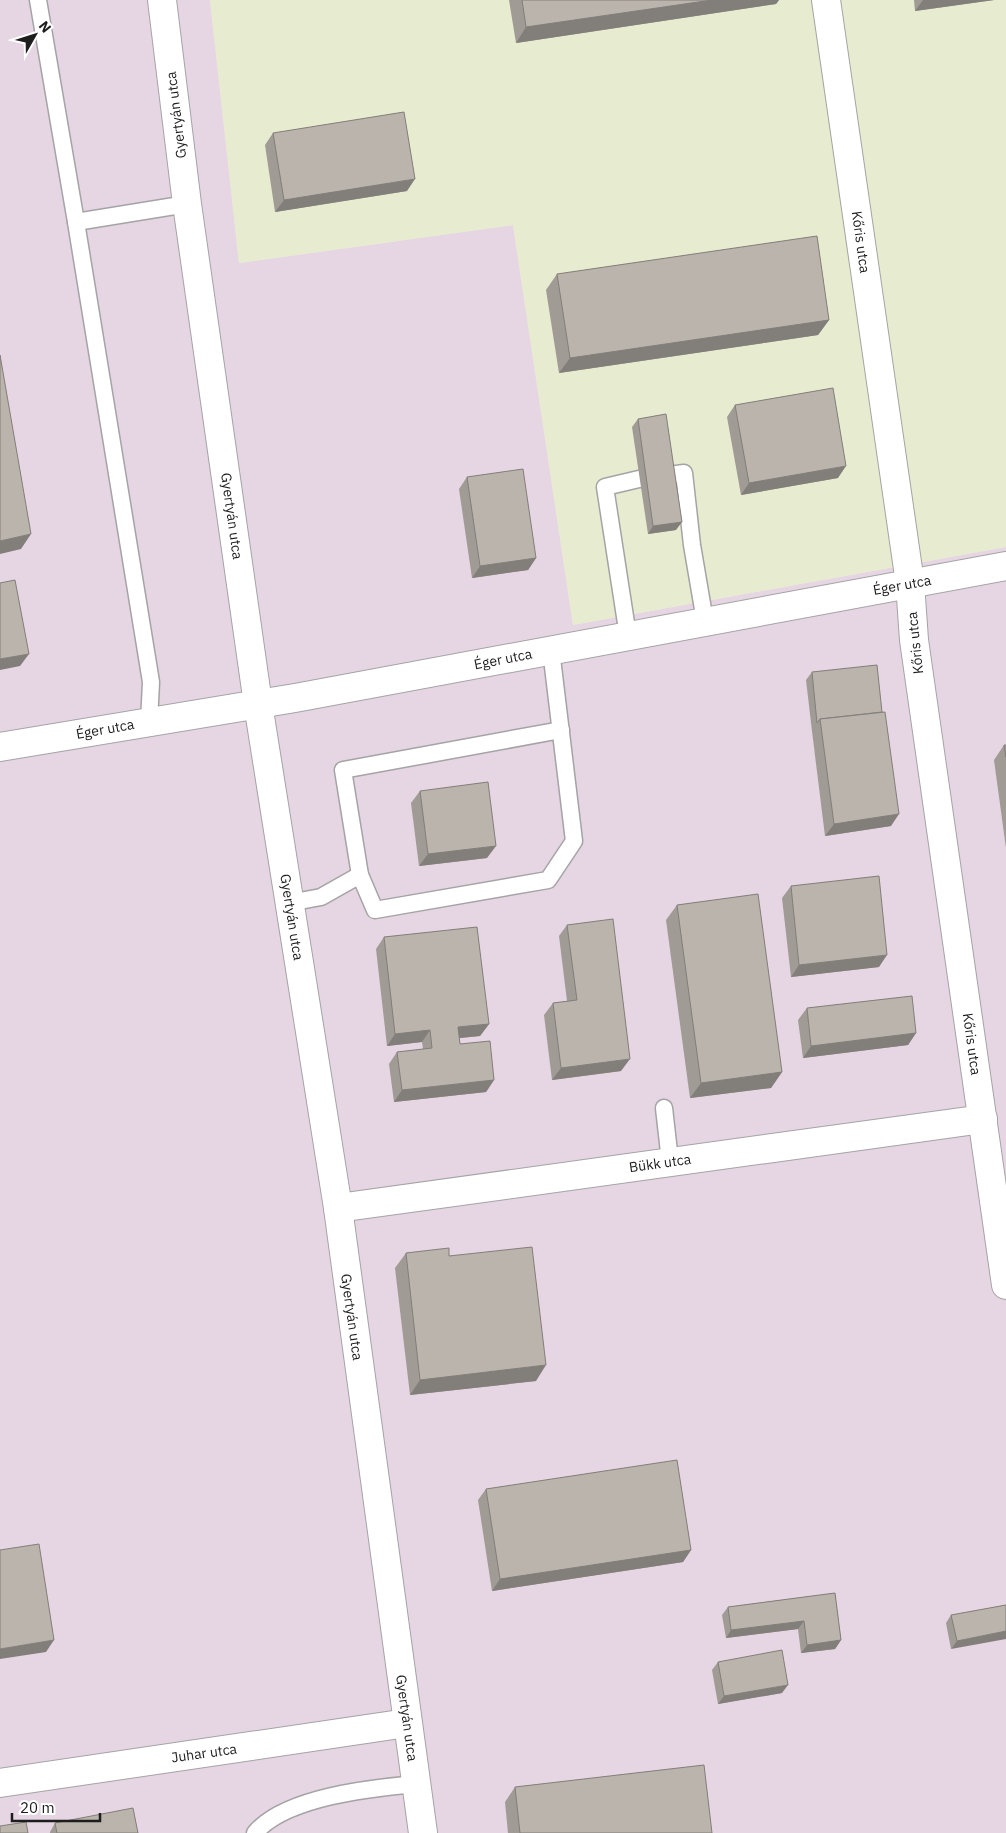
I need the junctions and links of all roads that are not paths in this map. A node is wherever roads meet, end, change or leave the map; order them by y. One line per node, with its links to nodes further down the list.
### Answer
1 (38, 0): 5 (lane)
2 (162, 0): 4 (street, Gyertyán utca)
3 (826, 0): 7 (street, Kőris utca)
4 (187, 204): 5 (lane); 11 (street, Gyertyán utca)
5 (76, 222): 12 (lane)
6 (1006, 566): 7 (street, Éger utca)
7 (910, 583): 8 (street, Éger utca); 18 (street, Kőris utca)
8 (706, 621): 9 (street, Éger utca); 9 (lane)
9 (628, 636): 10 (street, Éger utca)
10 (551, 650): 11 (street, Éger utca); 13 (lane)
11 (258, 704): 12 (street, Éger utca); 16 (street, Gyertyán utca)
12 (149, 722): 14 (street, Éger utca)
13 (561, 730): 15 (lane); 15 (lane)
14 (0, 747)
15 (360, 875): 16 (lane)
16 (289, 903): 20 (street, Gyertyán utca)
17 (664, 1108): 19 (lane)
18 (983, 1119): 19 (street, Bükk utca); 21 (street, Kőris utca)
19 (670, 1161): 20 (street, Bükk utca)
20 (338, 1208): 22 (street, Gyertyán utca)
21 (1006, 1285)
22 (407, 1723): 23 (street, Juhar utca); 24 (street, Gyertyán utca)
23 (0, 1783)
24 (416, 1784): 25 (lane); 26 (street, Gyertyán utca)
25 (255, 1833)
26 (423, 1833)

